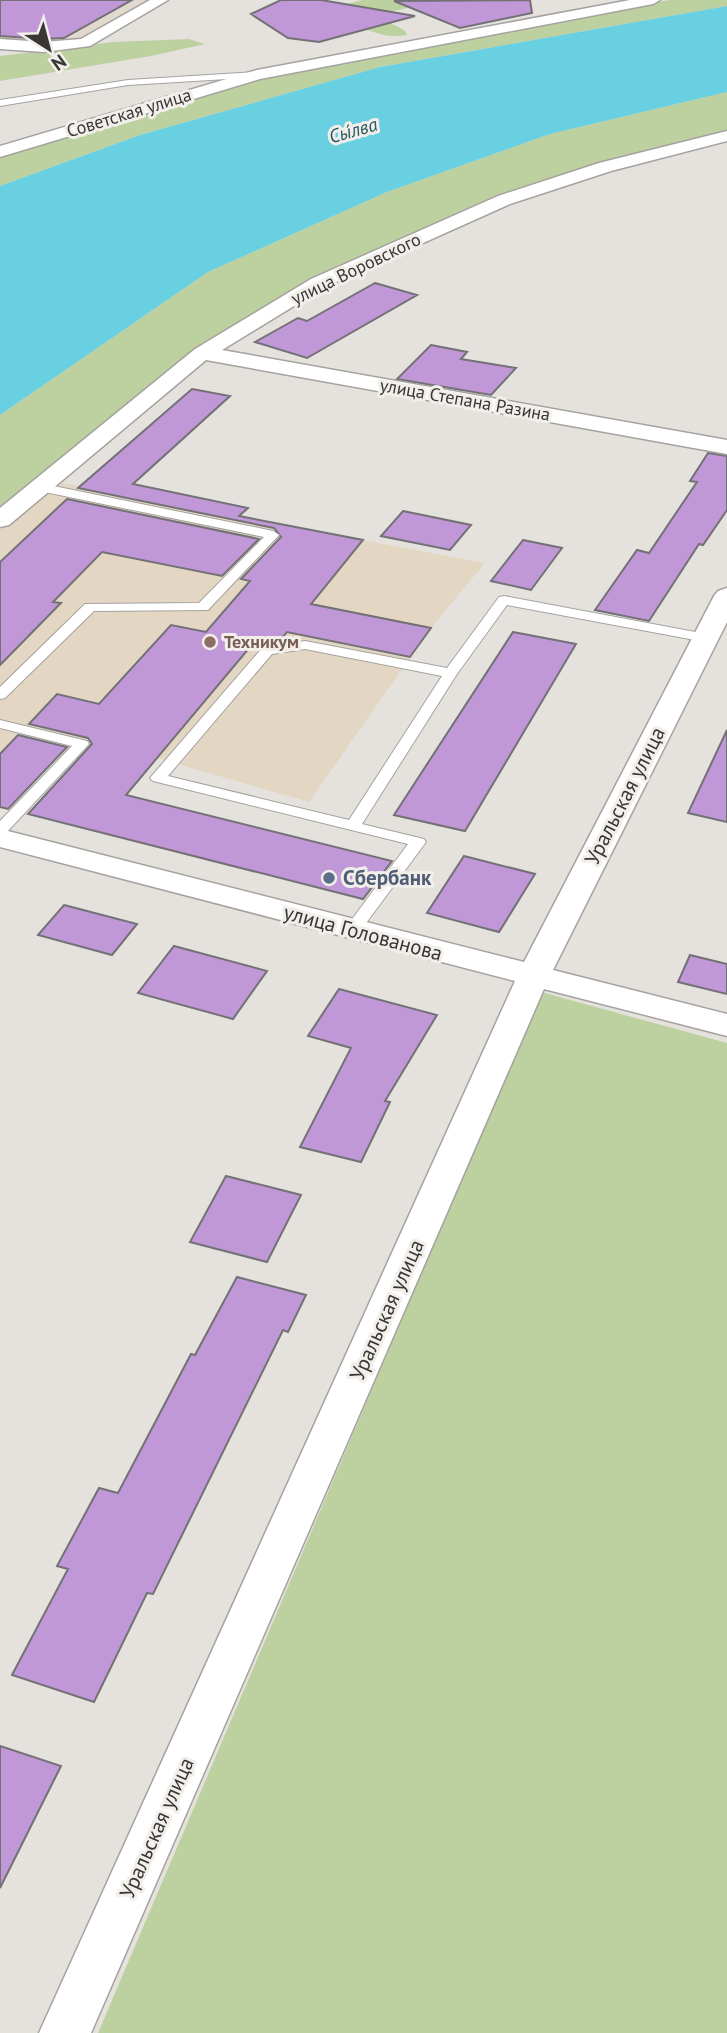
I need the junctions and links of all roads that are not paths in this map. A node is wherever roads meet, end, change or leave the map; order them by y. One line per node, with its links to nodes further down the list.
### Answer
1 (161, 0): 3 (street)
2 (653, 0): 4 (street)
3 (0, 44)
4 (257, 75): 5 (lane); 7 (street, Советская улица)
5 (0, 103)
6 (725, 138): 8 (street, улица Воровского)
7 (0, 152)
8 (202, 353): 9 (street, улица Степана Разина); 10 (street, улица Воровского)
9 (727, 447)
10 (39, 487): 11 (street, улица Воровского); 15 (lane)
11 (0, 520)
12 (727, 596): 13 (street, Уральская улица)
13 (706, 638): 14 (lane); 21 (street, Уральская улица)
14 (452, 673): 17 (lane); 17 (lane)
15 (0, 695)
16 (0, 724): 18 (lane)
17 (354, 826): 20 (lane)
18 (0, 830)
19 (0, 838): 20 (street, улица Голованова)
20 (352, 930): 21 (street, улица Голованова)
21 (533, 977): 22 (street, улица Голованова); 23 (street, Уральская улица)
22 (727, 1025)
23 (65, 2033)

